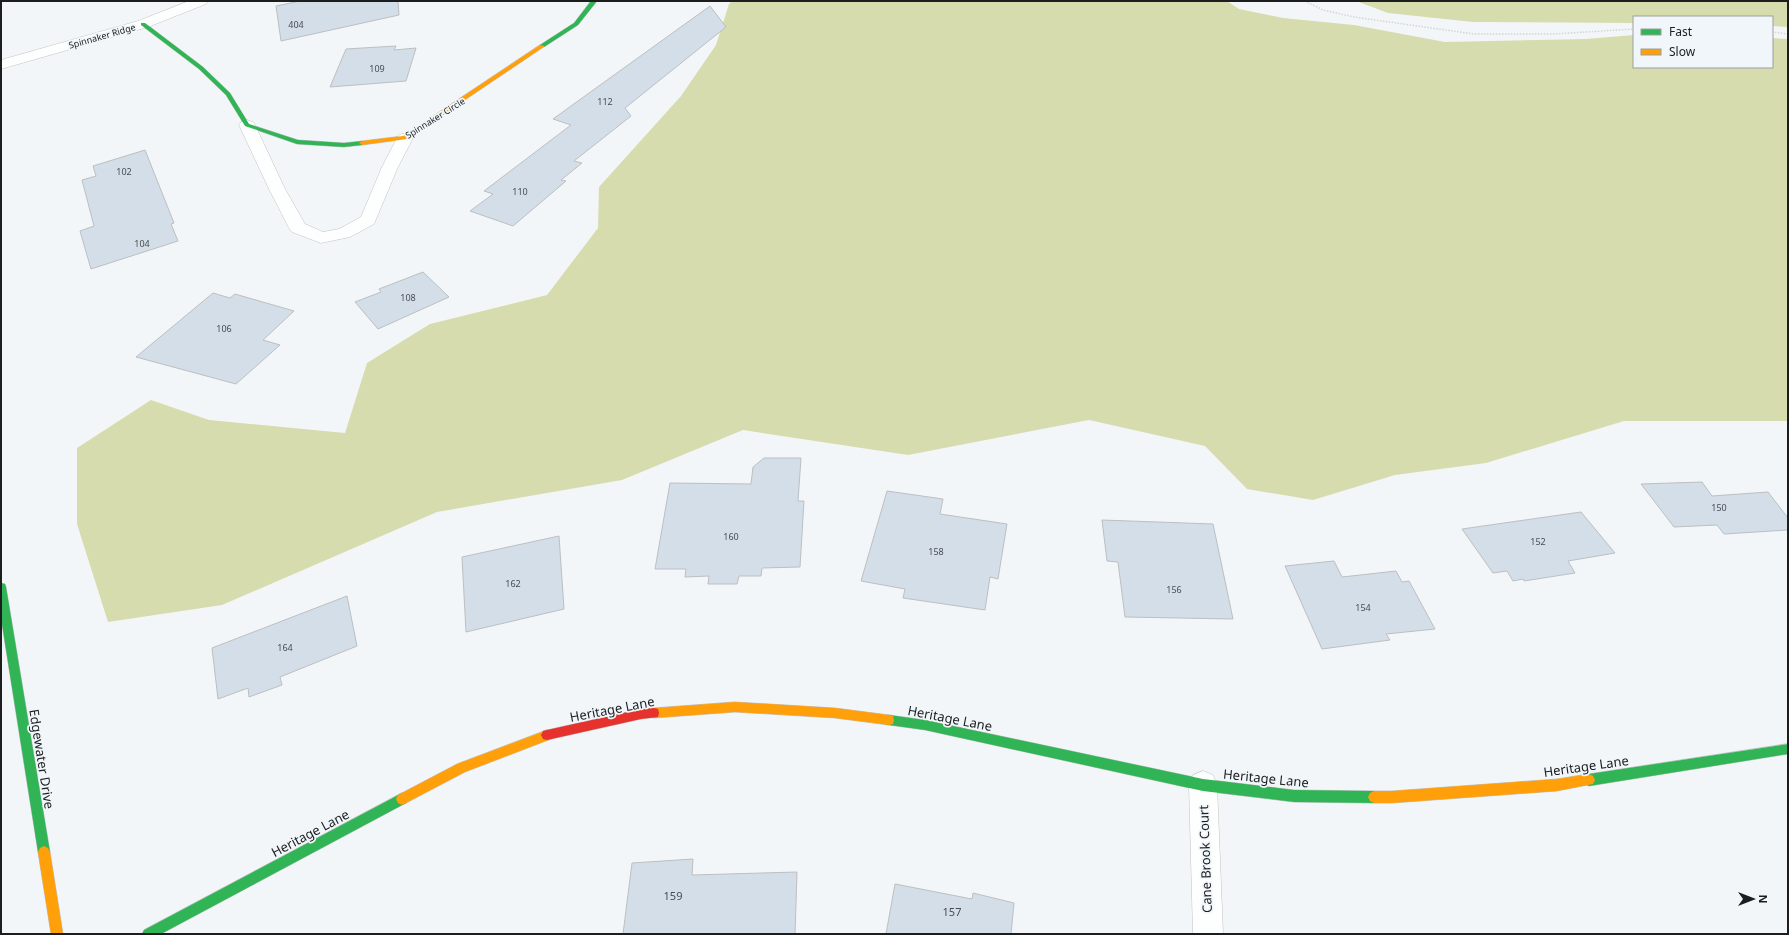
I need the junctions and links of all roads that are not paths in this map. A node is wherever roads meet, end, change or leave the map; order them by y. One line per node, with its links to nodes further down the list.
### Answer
1 (201, 1): 3 (street, Spinnaker Ridge)
2 (594, 1): 6 (street, Spinnaker Circle)
3 (143, 24): 4 (street, Spinnaker Ridge); 5 (street)
4 (1, 65)
5 (247, 124): 6 (street, Spinnaker Circle); 6 (street)
6 (405, 138)
7 (1, 587): 10 (street, Edgewater Drive)
8 (1788, 749): 9 (street, Heritage Lane)
9 (1203, 785): 11 (street, Heritage Lane); 12 (street, Cane Brook Court)
10 (57, 934)
11 (148, 934)
12 (1208, 934)

